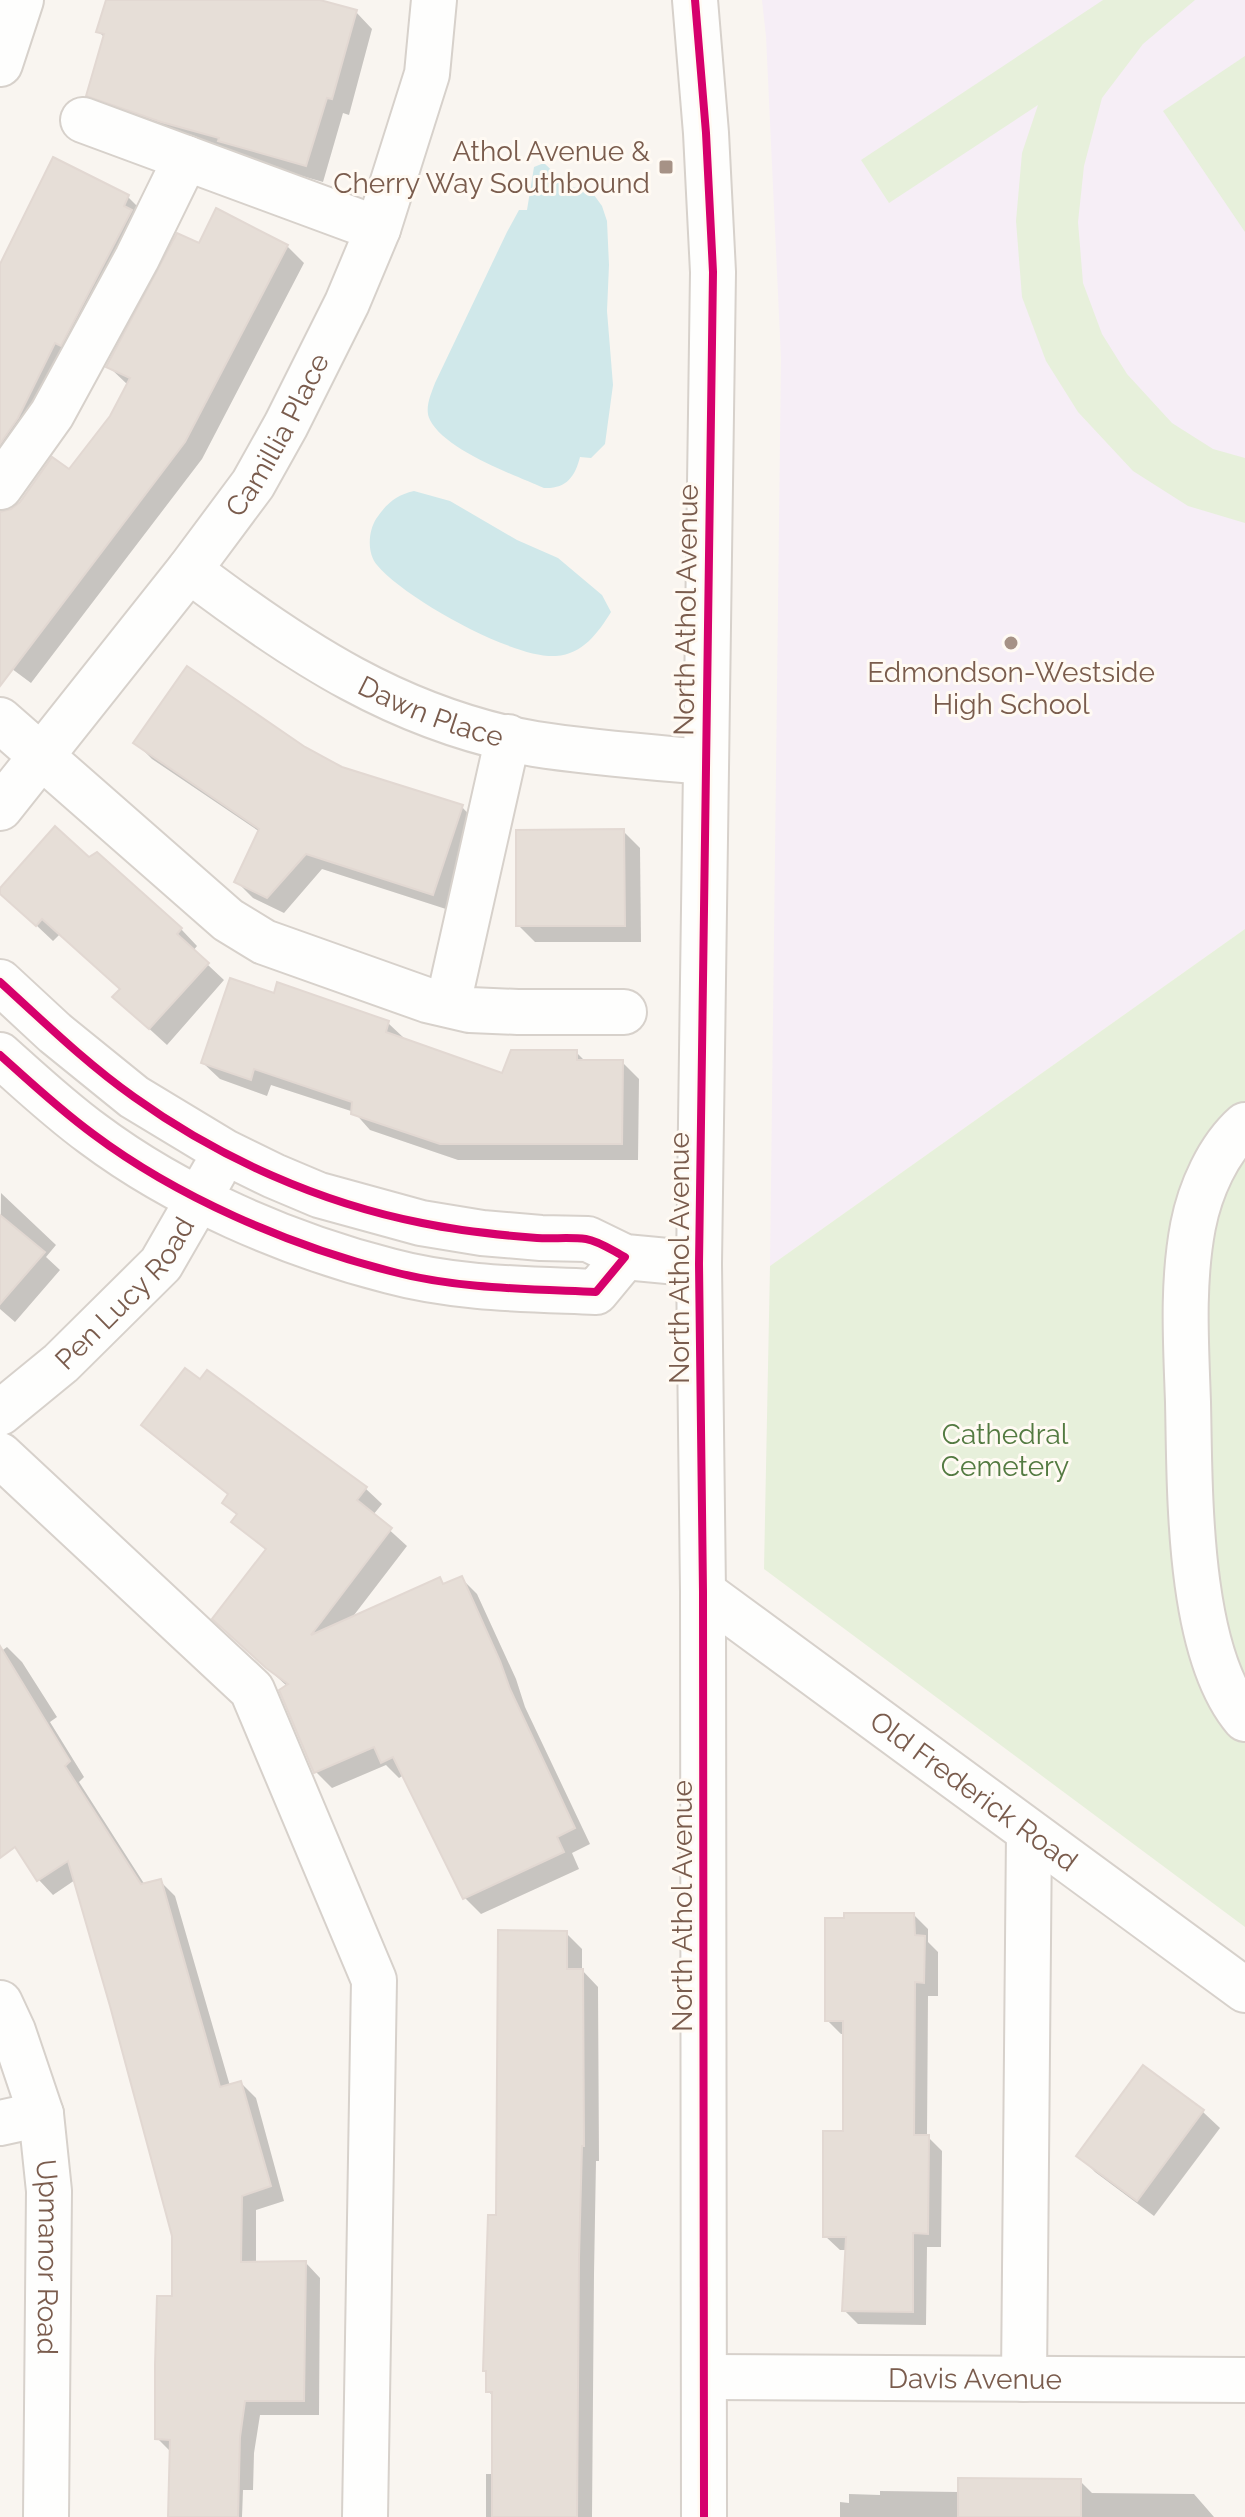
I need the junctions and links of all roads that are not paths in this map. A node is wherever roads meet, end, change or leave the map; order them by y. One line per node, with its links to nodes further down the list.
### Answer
1 (21, 0): 4 (street)
2 (434, 0): 7 (street, Camillia Place)
3 (695, 0): 13 (street, North Athol Avenue)
4 (0, 64)
5 (83, 120): 6 (street)
6 (186, 158): 7 (street); 8 (street)
7 (378, 229): 9 (street, Camillia Place)
8 (0, 487)
9 (189, 570): 11 (street, Dawn Place); 12 (street, Camillia Place)
10 (0, 720): 12 (street)
11 (508, 737): 13 (street, Dawn Place); 16 (street)
12 (41, 757): 14 (street, Camillia Place); 16 (street)
13 (706, 762): 23 (street, North Athol Avenue)
14 (0, 808)
15 (0, 982): 20 (street)
16 (448, 1004): 17 (street)
17 (624, 1012)
18 (0, 1055): 21 (street)
19 (1245, 1125): 27 (street)
20 (225, 1152): 21 (street, Pen Lucy Road); 22 (street)
21 (200, 1198): 22 (street); 24 (street, Pen Lucy Road)
22 (625, 1257): 23 (street)
23 (699, 1264): 26 (street, North Athol Avenue)
24 (0, 1413)
25 (0, 1455): 36 (street)
26 (703, 1592): 28 (street, Old Frederick Road); 32 (street, North Athol Avenue)
27 (1241, 1709)
28 (1029, 1833): 29 (street, Old Frederick Road); 33 (street)
29 (1245, 1990)
30 (0, 2003): 31 (street, Upmanor Road)
31 (20, 2119): 35 (street, Upmanor Road)
32 (705, 2377): 33 (street, Davis Avenue); 37 (street, North Athol Avenue)
33 (1024, 2379): 34 (street, Davis Avenue)
34 (1245, 2380)
35 (46, 2517)
36 (365, 2517)
37 (704, 2517)

